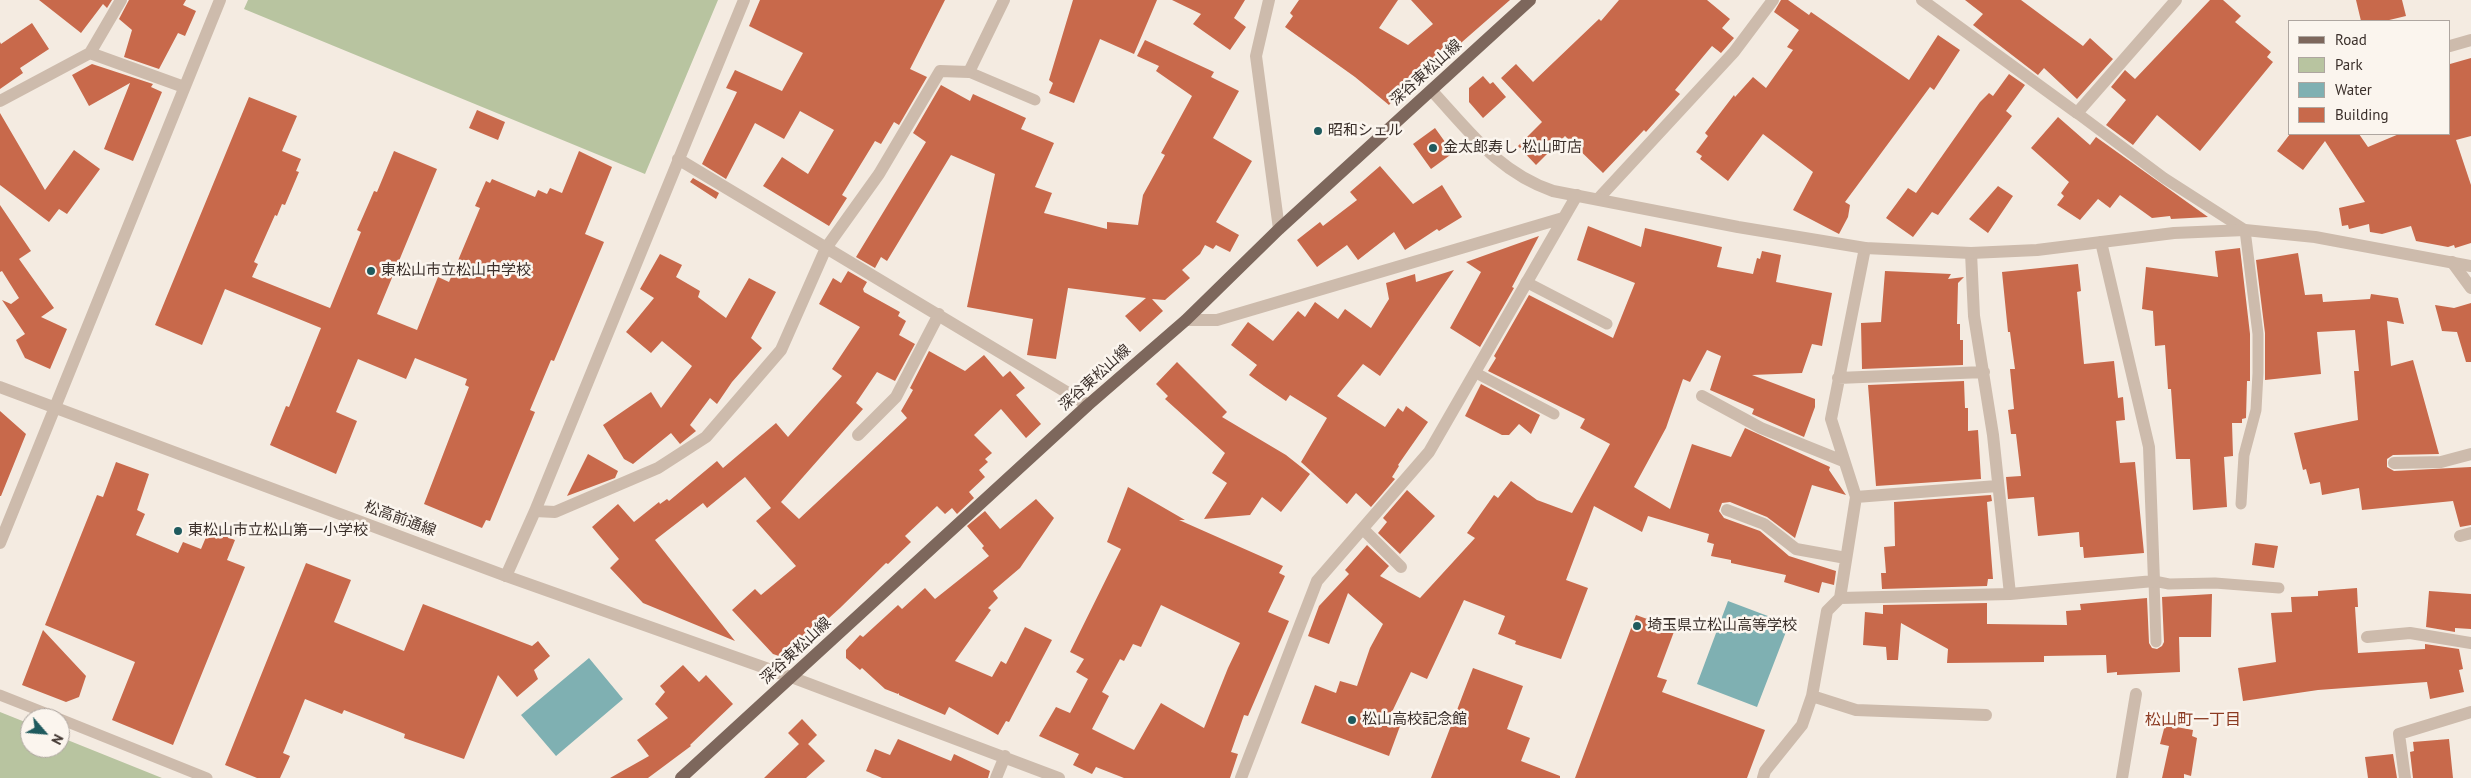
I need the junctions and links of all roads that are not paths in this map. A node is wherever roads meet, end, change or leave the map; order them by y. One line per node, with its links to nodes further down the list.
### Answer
1 (121, 0): 12 (street)
2 (220, 0): 14 (street)
3 (744, 0): 19 (street)
4 (1004, 0): 13 (street)
5 (1270, 0): 23 (street)
6 (1530, 0): 15 (main road, 深谷東松山線)
7 (1773, 0): 21 (street)
8 (1922, 0): 18 (street)
9 (2176, 0): 18 (street)
10 (2471, 40): 11 (street)
11 (2451, 46)
12 (90, 53): 14 (street); 17 (street)
13 (969, 72): 16 (lane); 26 (street)
14 (184, 87): 42 (street)
15 (1432, 90): 20 (street); 23 (main road, 深谷東松山線)
16 (1035, 100)
17 (0, 102)
18 (2076, 113): 24 (lane)
19 (678, 159): 26 (street); 52 (street)
20 (1577, 195): 21 (street); 22 (street)
21 (1598, 199): 27 (street)
22 (1563, 218): 31 (street); 34 (street)
23 (1279, 229): 34 (main road, 深谷東松山線)
24 (2245, 230): 25 (street); 29 (street); 50 (lane)
25 (2101, 242): 28 (street); 58 (street)
26 (826, 248): 33 (street); 52 (street)
27 (1865, 248): 28 (street); 38 (street)
28 (1971, 253): 36 (street)
29 (2452, 262): 30 (street); 32 (street)
30 (2471, 266)
31 (1526, 282): 35 (lane); 37 (street)
32 (2471, 288)
33 (939, 314): 41 (street); 44 (street)
34 (1186, 320): 41 (main road, 深谷東松山線)
35 (1607, 324)
36 (1984, 372): 38 (street); 48 (street)
37 (1476, 373): 43 (lane); 53 (street)
38 (1838, 378): 46 (street)
39 (0, 387): 42 (street, 松高前通線)
40 (1702, 396): 46 (street)
41 (1088, 405): 65 (main road, 深谷東松山線)
42 (55, 408): 54 (street); 57 (street, 松高前通線)
43 (1554, 414)
44 (858, 435)
45 (2471, 454): 47 (street)
46 (1843, 462): 49 (street)
47 (2394, 463)
48 (1997, 486): 49 (street); 60 (street)
49 (1856, 497): 55 (street)
50 (2240, 504)
51 (1727, 510): 55 (street)
52 (535, 511): 57 (street)
53 (1363, 529): 56 (street); 78 (street)
54 (0, 543)
55 (1846, 558): 61 (street)
56 (1401, 567)
57 (506, 576): 65 (street, 松高前通線)
58 (2154, 581): 59 (lane); 60 (street); 63 (lane)
59 (2279, 588)
60 (2010, 594): 61 (street)
61 (1840, 598): 68 (street)
62 (2367, 637): 64 (street)
63 (2156, 642)
64 (2471, 643)
65 (791, 677): 73 (street, 松高前通線); 75 (main road, 深谷東松山線)
66 (2136, 694): 80 (street)
67 (0, 695): 69 (lane)
68 (1812, 696): 71 (street); 79 (street)
69 (33, 708)
70 (2471, 712): 81 (street)
71 (1986, 714)
72 (70, 722): 74 (lane)
73 (1005, 756): 76 (street); 77 (street, 松高前通線)
74 (207, 778)
75 (681, 778)
76 (996, 778)
77 (1059, 778)
78 (1241, 778)
79 (1763, 778)
80 (2122, 778)
81 (2405, 778)

